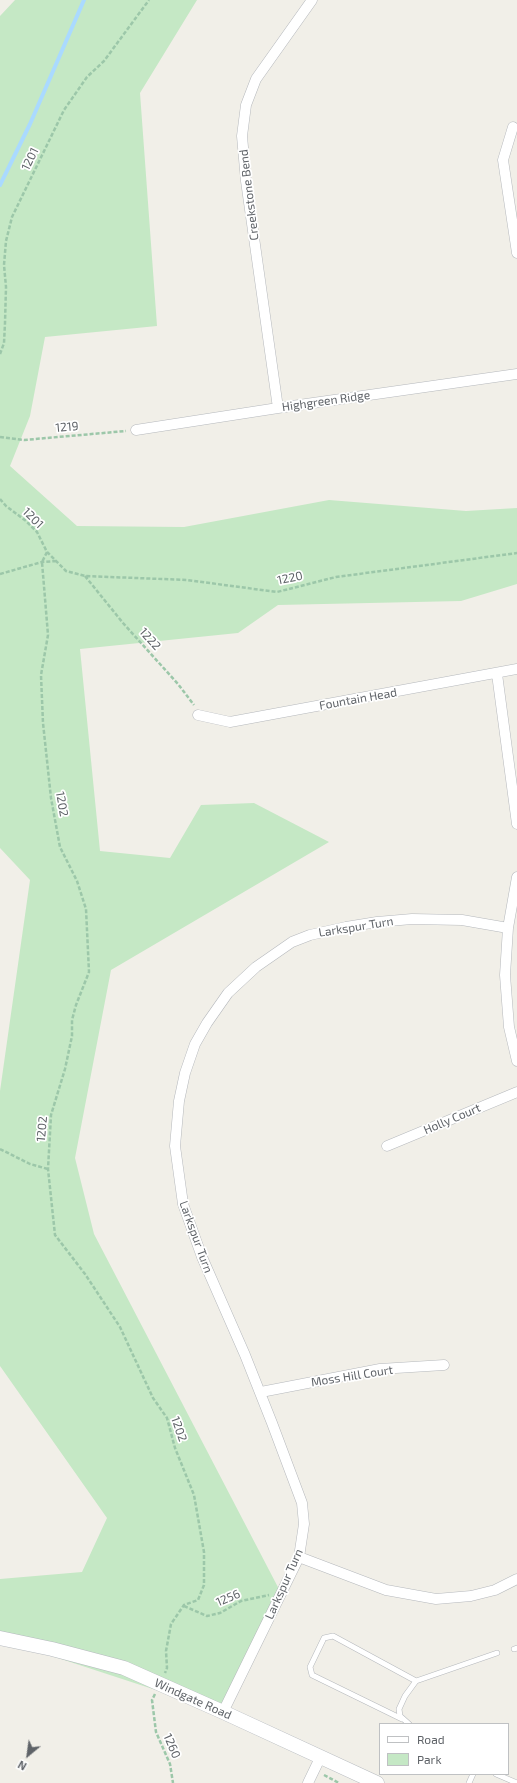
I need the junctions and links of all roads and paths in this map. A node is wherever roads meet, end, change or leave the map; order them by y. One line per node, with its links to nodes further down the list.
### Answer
1 (149, 0): 5 (path, 1201)
2 (312, 0): 7 (street, Creekstone Bend)
3 (512, 127): 4 (street)
4 (517, 253)
5 (0, 354)
6 (517, 374): 7 (street, Highgreen Ridge)
7 (278, 408): 8 (street, Highgreen Ridge)
8 (136, 430): 9 (path, 1219)
9 (0, 437)
10 (0, 499): 11 (path, 1201)
11 (47, 552): 13 (path, 1201); 14 (path)
12 (517, 553): 17 (path, 1220)
13 (56, 561): 14 (path); 15 (path, 1201)
14 (42, 562): 16 (path); 28 (path, 1202)
15 (66, 571): 17 (path, 1220)
16 (0, 574)
17 (85, 576): 20 (path, 1222)
18 (517, 670): 19 (street, Fountain Head)
19 (497, 674): 20 (street, Fountain Head); 21 (street)
20 (198, 715)
21 (517, 824)
22 (517, 877): 23 (street)
23 (508, 928): 24 (street); 30 (street, Larkspur Turn)
24 (517, 1061)
25 (517, 1092): 26 (street, Holly Court)
26 (386, 1146)
27 (0, 1149): 28 (path)
28 (48, 1169): 34 (path, 1202)
29 (444, 1366): 30 (street, Moss Hill Court)
30 (261, 1392): 31 (street, Larkspur Turn)
31 (299, 1557): 32 (street); 33 (street, Larkspur Turn)
32 (517, 1579)
33 (281, 1593): 34 (path, 1256); 40 (street, Larkspur Turn)
34 (184, 1605): 37 (path, 1202)
35 (0, 1638): 40 (street, Windgate Road)
36 (497, 1653): 38 (lane)
37 (164, 1674)
38 (416, 1681): 41 (lane); 41 (lane)
39 (155, 1694): 46 (path, 1260)
40 (223, 1712): 43 (street, Windgate Road)
41 (402, 1719): 42 (lane)
42 (408, 1723)
43 (321, 1756): 44 (street); 49 (street, Windgate Road)
44 (314, 1771): 47 (street); 48 (path)
45 (498, 1775): 50 (lane)
46 (173, 1783)
47 (308, 1783)
48 (339, 1783)
49 (377, 1783)
50 (517, 1783)

